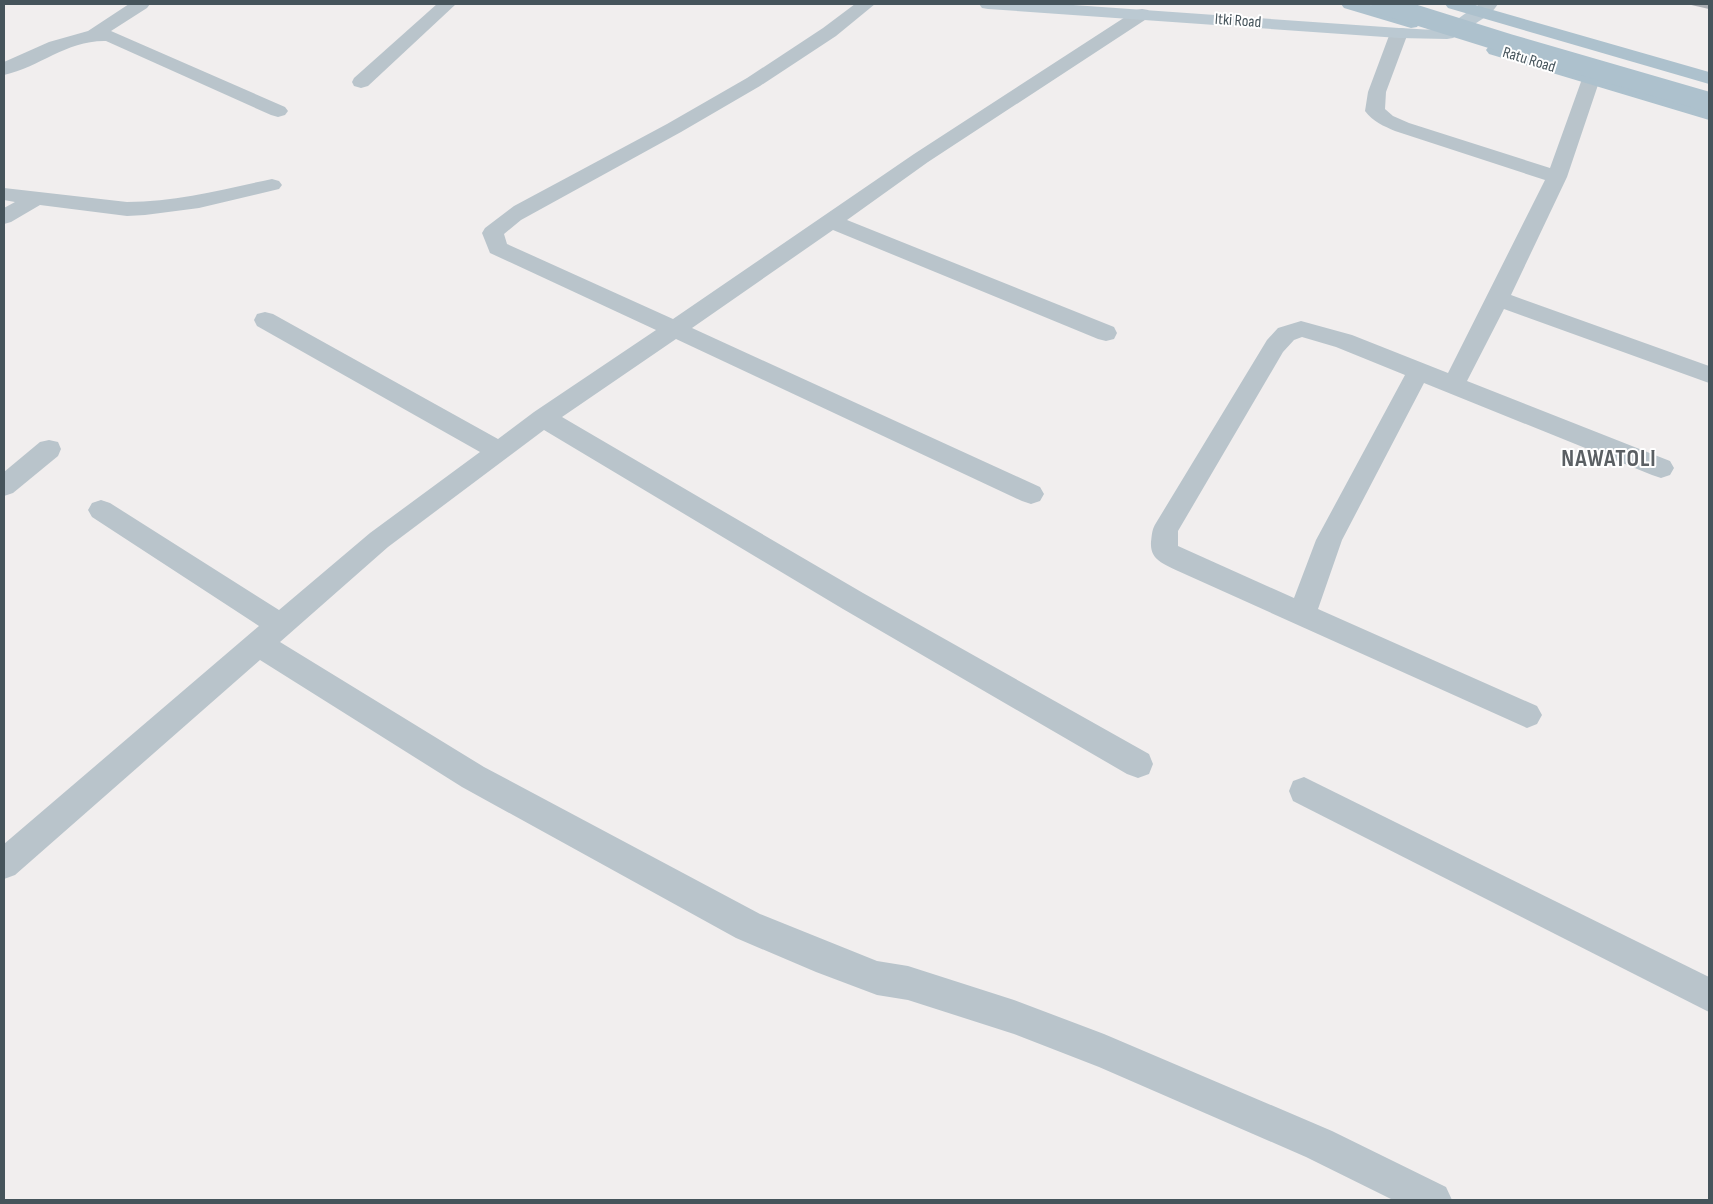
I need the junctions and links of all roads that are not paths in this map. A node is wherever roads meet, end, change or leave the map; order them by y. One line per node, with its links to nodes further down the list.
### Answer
1 (141, 4): 12 (street)
2 (447, 4): 17 (street)
3 (866, 4): 30 (street)
4 (988, 4): 10 (street, Itki Road)
5 (1350, 4): 13 (main road, Ratu Road)
6 (1381, 4): 19 (main road, bridge)
7 (1422, 4): 18 (main road)
8 (1454, 4): 9 (main road, Ratu Road)
9 (1485, 8): 13 (street); 15 (main road, Ratu Road)
10 (1142, 14): 11 (street, Itki Road); 27 (street)
11 (1399, 33): 13 (street, Itki Road); 22 (street)
12 (95, 34): 14 (street); 20 (street)
13 (1447, 34): 16 (main road, Ratu Road)
14 (4, 69)
15 (1709, 78)
16 (1591, 79): 21 (main road, Ratu Road); 22 (street)
17 (361, 82)
18 (1709, 88)
19 (1709, 102)
20 (278, 111)
21 (1709, 114)
22 (1558, 176): 28 (street)
23 (272, 185): 25 (street)
24 (4, 194): 25 (street)
25 (36, 198): 26 (street)
26 (4, 217)
27 (830, 222): 30 (street); 31 (street)
28 (1498, 299): 33 (street); 34 (street)
29 (265, 320): 37 (street)
30 (675, 329): 35 (street); 40 (street)
31 (1106, 333)
32 (1419, 370): 34 (street); 42 (street); 42 (street)
33 (1709, 375)
34 (1454, 384): 38 (street)
35 (543, 418): 37 (street); 45 (street)
36 (49, 449): 39 (street)
37 (499, 451): 43 (street)
38 (1661, 468)
39 (4, 486)
40 (1031, 494)
41 (101, 510): 43 (street)
42 (1302, 614): 44 (street)
43 (269, 634): 47 (street); 49 (street)
44 (1527, 715)
45 (1138, 764)
46 (1304, 791): 48 (street)
47 (4, 864)
48 (1709, 995)
49 (1433, 1200)

